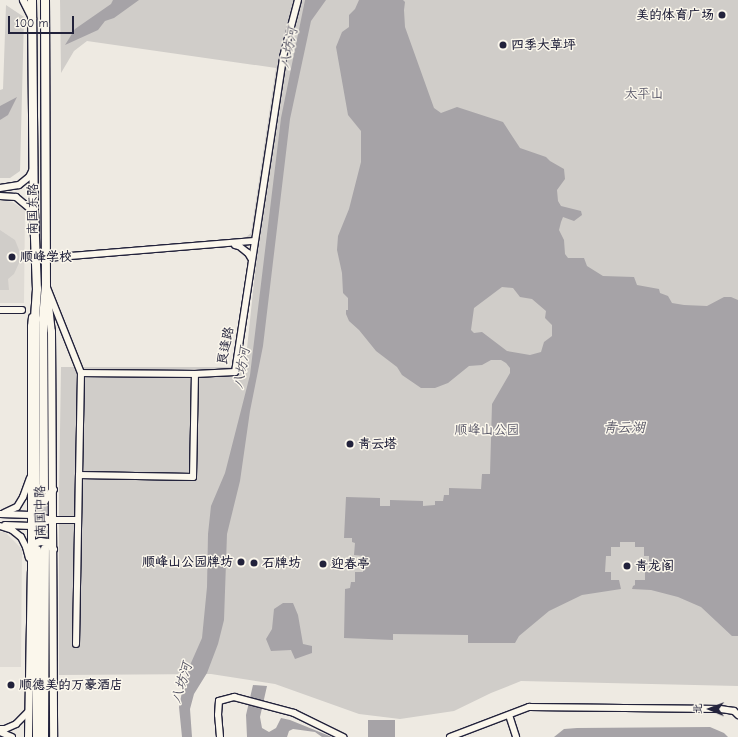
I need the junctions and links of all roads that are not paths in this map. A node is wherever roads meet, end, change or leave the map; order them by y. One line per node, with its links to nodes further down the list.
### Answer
1 (23, 0): 5 (main road)
2 (32, 0): 5 (highway, 南国东路)
3 (45, 0): 12 (highway, 南国东路)
4 (298, 0): 10 (street, 良逢路)
5 (32, 20): 6 (highway, 南国东路)
6 (34, 166): 7 (street); 9 (highway, 南国东路)
7 (0, 188)
8 (0, 196): 9 (street)
9 (34, 212): 15 (highway, 南国东路)
10 (254, 241): 11 (street); 13 (street, 良逢路)
11 (227, 244): 12 (street); 13 (street)
12 (46, 258): 14 (highway, 南国东路)
13 (252, 258): 19 (street, 良逢路)
14 (46, 285): 18 (street); 22 (highway, 南国东路)
15 (37, 289): 20 (main road, 南国中路); 22 (highway, 南国东路)
16 (0, 310): 17 (street)
17 (22, 310)
18 (81, 373): 19 (street); 21 (street)
19 (195, 374): 21 (street)
20 (31, 474): 22 (main road, 南国中路); 23 (street)
21 (79, 475): 26 (street)
22 (41, 489): 24 (main road, 南国中路); 25 (main road, 南国中路)
23 (0, 514): 24 (street)
24 (31, 515): 25 (street); 28 (main road, 南国中路)
25 (53, 520): 26 (street); 28 (street); 29 (main road, 南国中路)
26 (77, 520): 32 (street)
27 (0, 526): 28 (street); 31 (street)
28 (30, 526): 30 (main road, 南国中路)
29 (45, 549): 30 (main road); 33 (highway, 南国中路); 41 (highway, 南国中路); 44 (main road, 南国中路)
30 (31, 557): 31 (main road, 南国中路)
31 (31, 571): 34 (main road, 南国中路)
32 (76, 644)
33 (44, 699): 42 (highway, 南国中路); 43 (highway)
34 (28, 712): 37 (street); 40 (main road, 南国中路)
35 (737, 713): 36 (street)
36 (509, 715): 47 (street); 48 (street)
37 (0, 729)
38 (0, 732): 39 (street)
39 (12, 737)
40 (28, 737)
41 (37, 737)
42 (44, 737)
43 (50, 737)
44 (53, 737)
45 (220, 737): 46 (street)
46 (343, 737)
47 (450, 737)
48 (516, 737)

